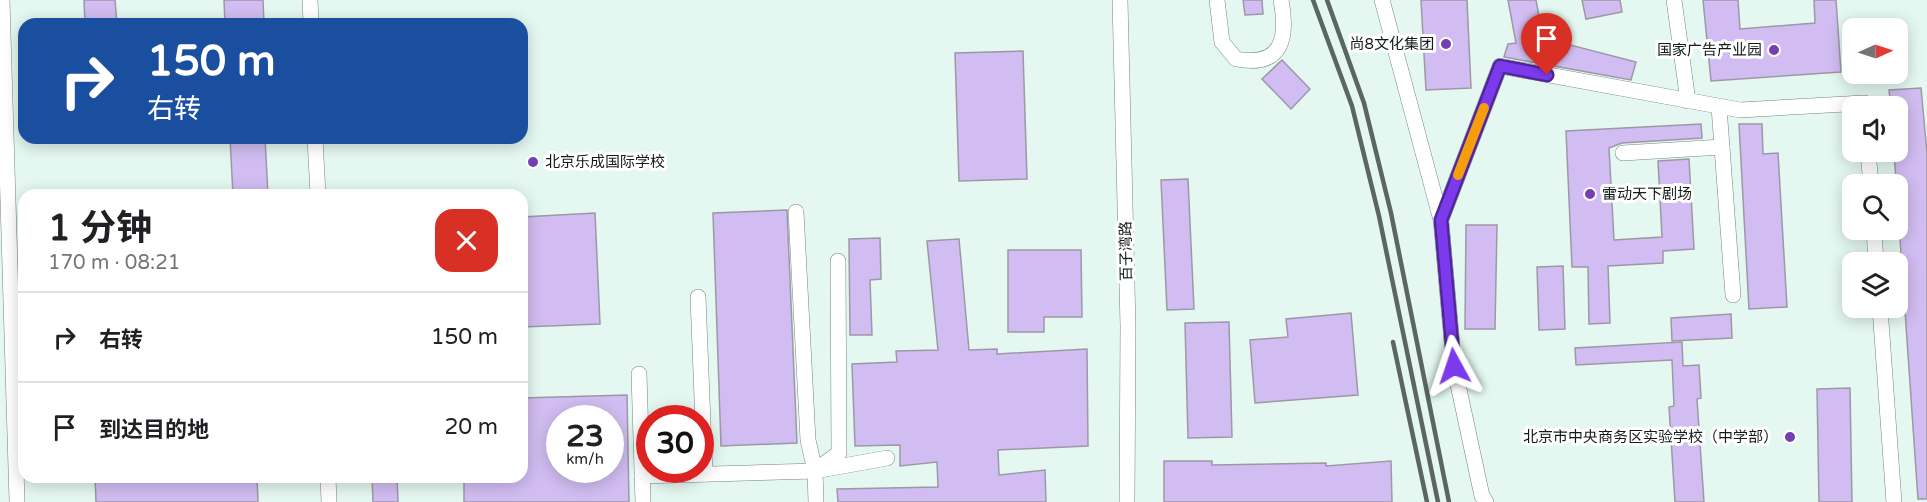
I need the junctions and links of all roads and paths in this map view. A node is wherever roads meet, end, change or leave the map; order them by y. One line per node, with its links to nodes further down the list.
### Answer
1 (2, 0): 23 (street)
2 (310, 0): 8 (street)
3 (1120, 0): 35 (street, 百子湾路)
4 (1218, 0): 5 (street)
5 (1281, 0)
6 (1382, 0): 17 (street)
7 (1674, 0): 9 (street)
8 (311, 18)
9 (1688, 101): 11 (street); 17 (street)
10 (1842, 104): 11 (street)
11 (1719, 107): 13 (street)
12 (315, 144): 15 (street)
13 (1722, 147): 14 (street); 19 (street)
14 (1623, 153)
15 (318, 189)
16 (796, 212): 27 (street)
17 (1441, 220): 36 (street)
18 (838, 261): 27 (street)
19 (1733, 295)
20 (698, 297): 25 (street)
21 (1881, 318): 37 (street)
22 (639, 374): 24 (street)
23 (7, 403): 31 (street)
24 (640, 405)
25 (702, 405)
26 (887, 459): 27 (street)
27 (815, 471): 28 (street); 34 (street)
28 (714, 474)
29 (328, 483): 32 (street)
30 (642, 483): 33 (street)
31 (17, 502)
32 (329, 502)
33 (643, 502)
34 (816, 502)
35 (1128, 502)
36 (1486, 502)
37 (1894, 502)

